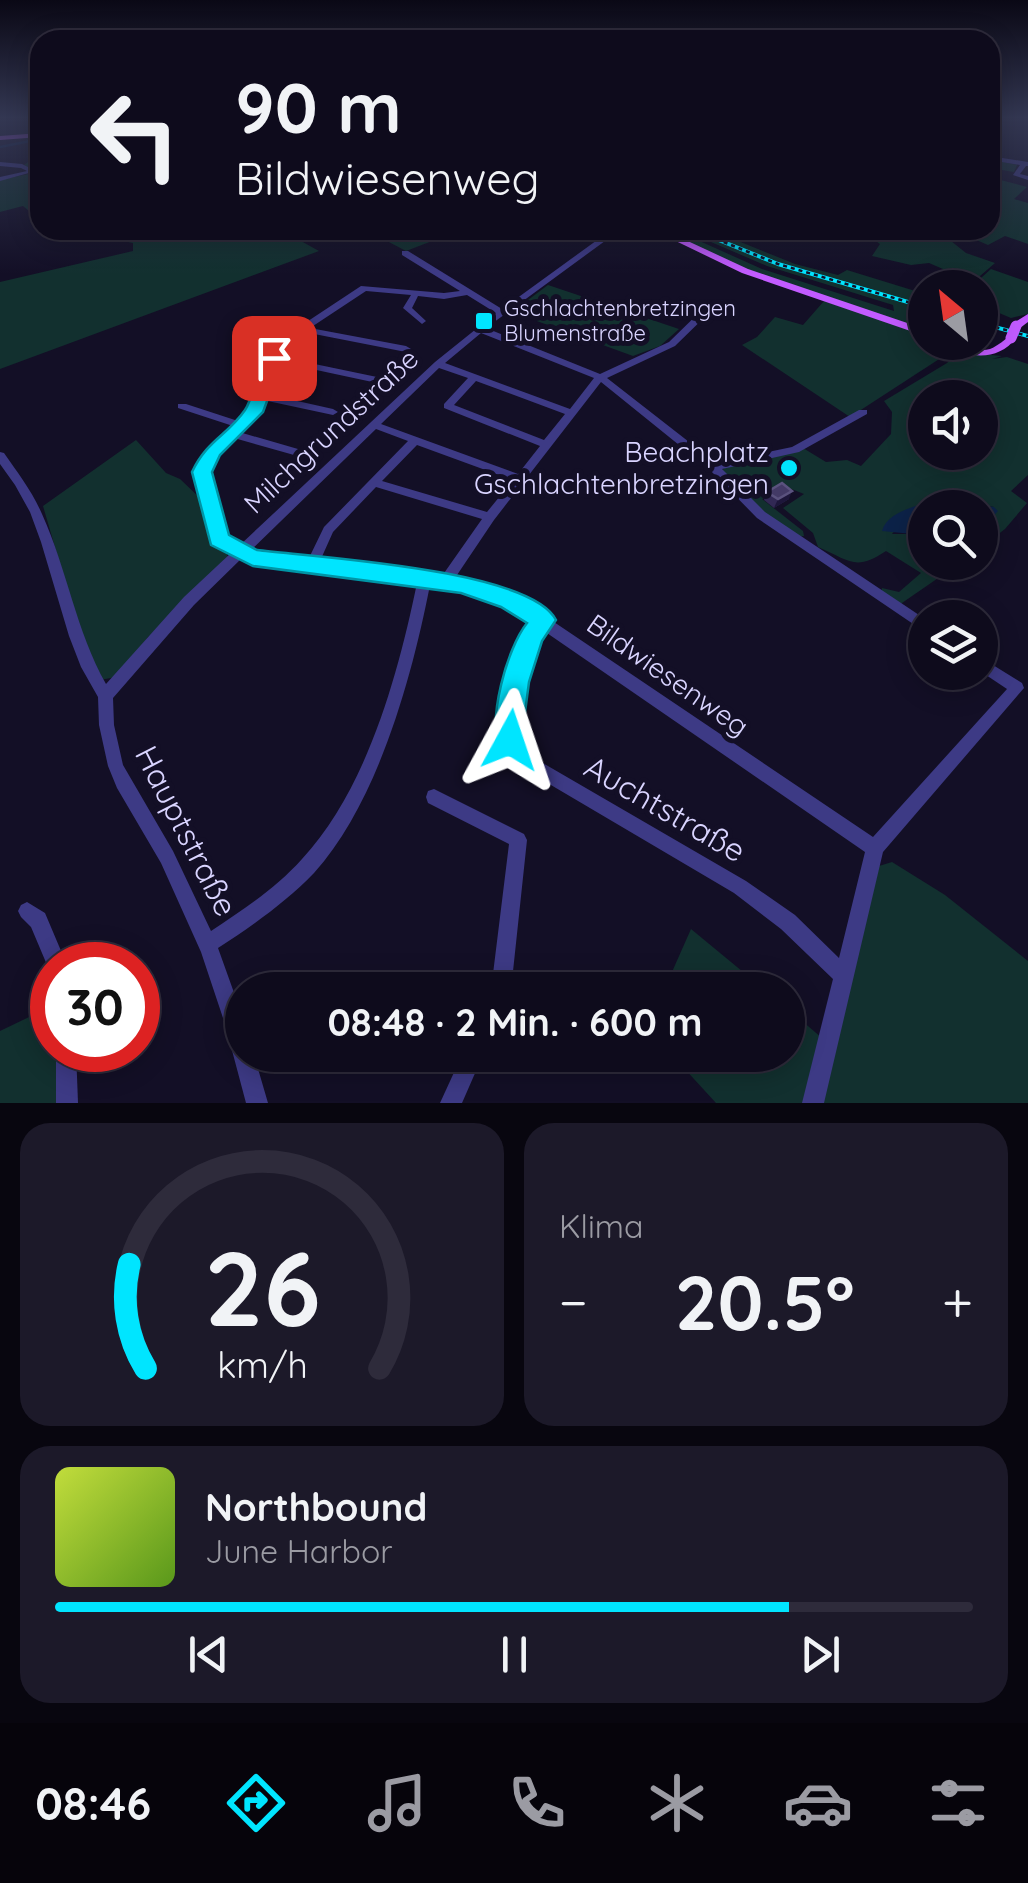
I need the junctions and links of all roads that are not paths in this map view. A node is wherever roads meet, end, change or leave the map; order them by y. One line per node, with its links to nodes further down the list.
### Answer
1 (30, 172): 2 (street)
2 (0, 179)
3 (602, 240): 9 (street, Milchgrundstraße)
4 (678, 240): 12 (main road)
5 (405, 252): 7 (street)
6 (416, 292): 7 (street); 11 (street); 13 (street)
7 (468, 292): 9 (street)
8 (722, 302): 19 (street)
9 (502, 313): 14 (street, Milchgrundstraße)
10 (1028, 316): 16 (main road)
11 (422, 322)
12 (908, 327)
13 (302, 329): 15 (street); 17 (street)
14 (480, 329): 18 (street, Milchgrundstraße); 19 (street)
15 (406, 350)
16 (998, 350)
17 (274, 358): 21 (street); 22 (street)
18 (438, 364): 20 (street); 27 (street, Milchgrundstraße)
19 (600, 376): 25 (street); 33 (street)
20 (474, 377): 25 (street); 30 (street)
21 (377, 380)
22 (260, 396): 24 (street); 28 (street)
23 (182, 406): 28 (street)
24 (333, 412)
25 (571, 412): 30 (street)
26 (863, 412): 33 (street)
27 (374, 425): 29 (street); 37 (street, Milchgrundstraße)
28 (238, 430): 31 (street); 37 (street)
29 (416, 439): 34 (street); 35 (street)
30 (546, 445): 34 (street)
31 (294, 451)
32 (0, 456): 44 (street)
33 (714, 468): 41 (street)
34 (520, 479): 36 (street)
35 (374, 482): 36 (street); 38 (street)
36 (490, 517): 40 (street)
37 (240, 552): 38 (street, Bildwiesenweg); 44 (street, Milchgrundstraße)
38 (312, 564): 39 (street, Bildwiesenweg)
39 (424, 580): 40 (street, Bildwiesenweg); 49 (street)
40 (446, 582): 42 (street, Bildwiesenweg)
41 (908, 614)
42 (544, 620): 46 (street, Bildwiesenweg); 51 (street, Auchtstraße)
43 (998, 676): 46 (street)
44 (105, 696): 49 (street, Hauptstraße)
45 (434, 797): 50 (street)
46 (875, 848): 51 (street)
47 (27, 912): 48 (street)
48 (48, 942)
49 (207, 945): 52 (street, Hauptstraße)
50 (504, 972)
51 (843, 975): 59 (street)
52 (225, 990)
53 (66, 1072): 56 (street)
54 (248, 1072): 57 (street, Hauptstraße)
55 (465, 1072): 58 (street)
56 (67, 1103)
57 (257, 1103)
58 (451, 1103)
59 (813, 1103)

